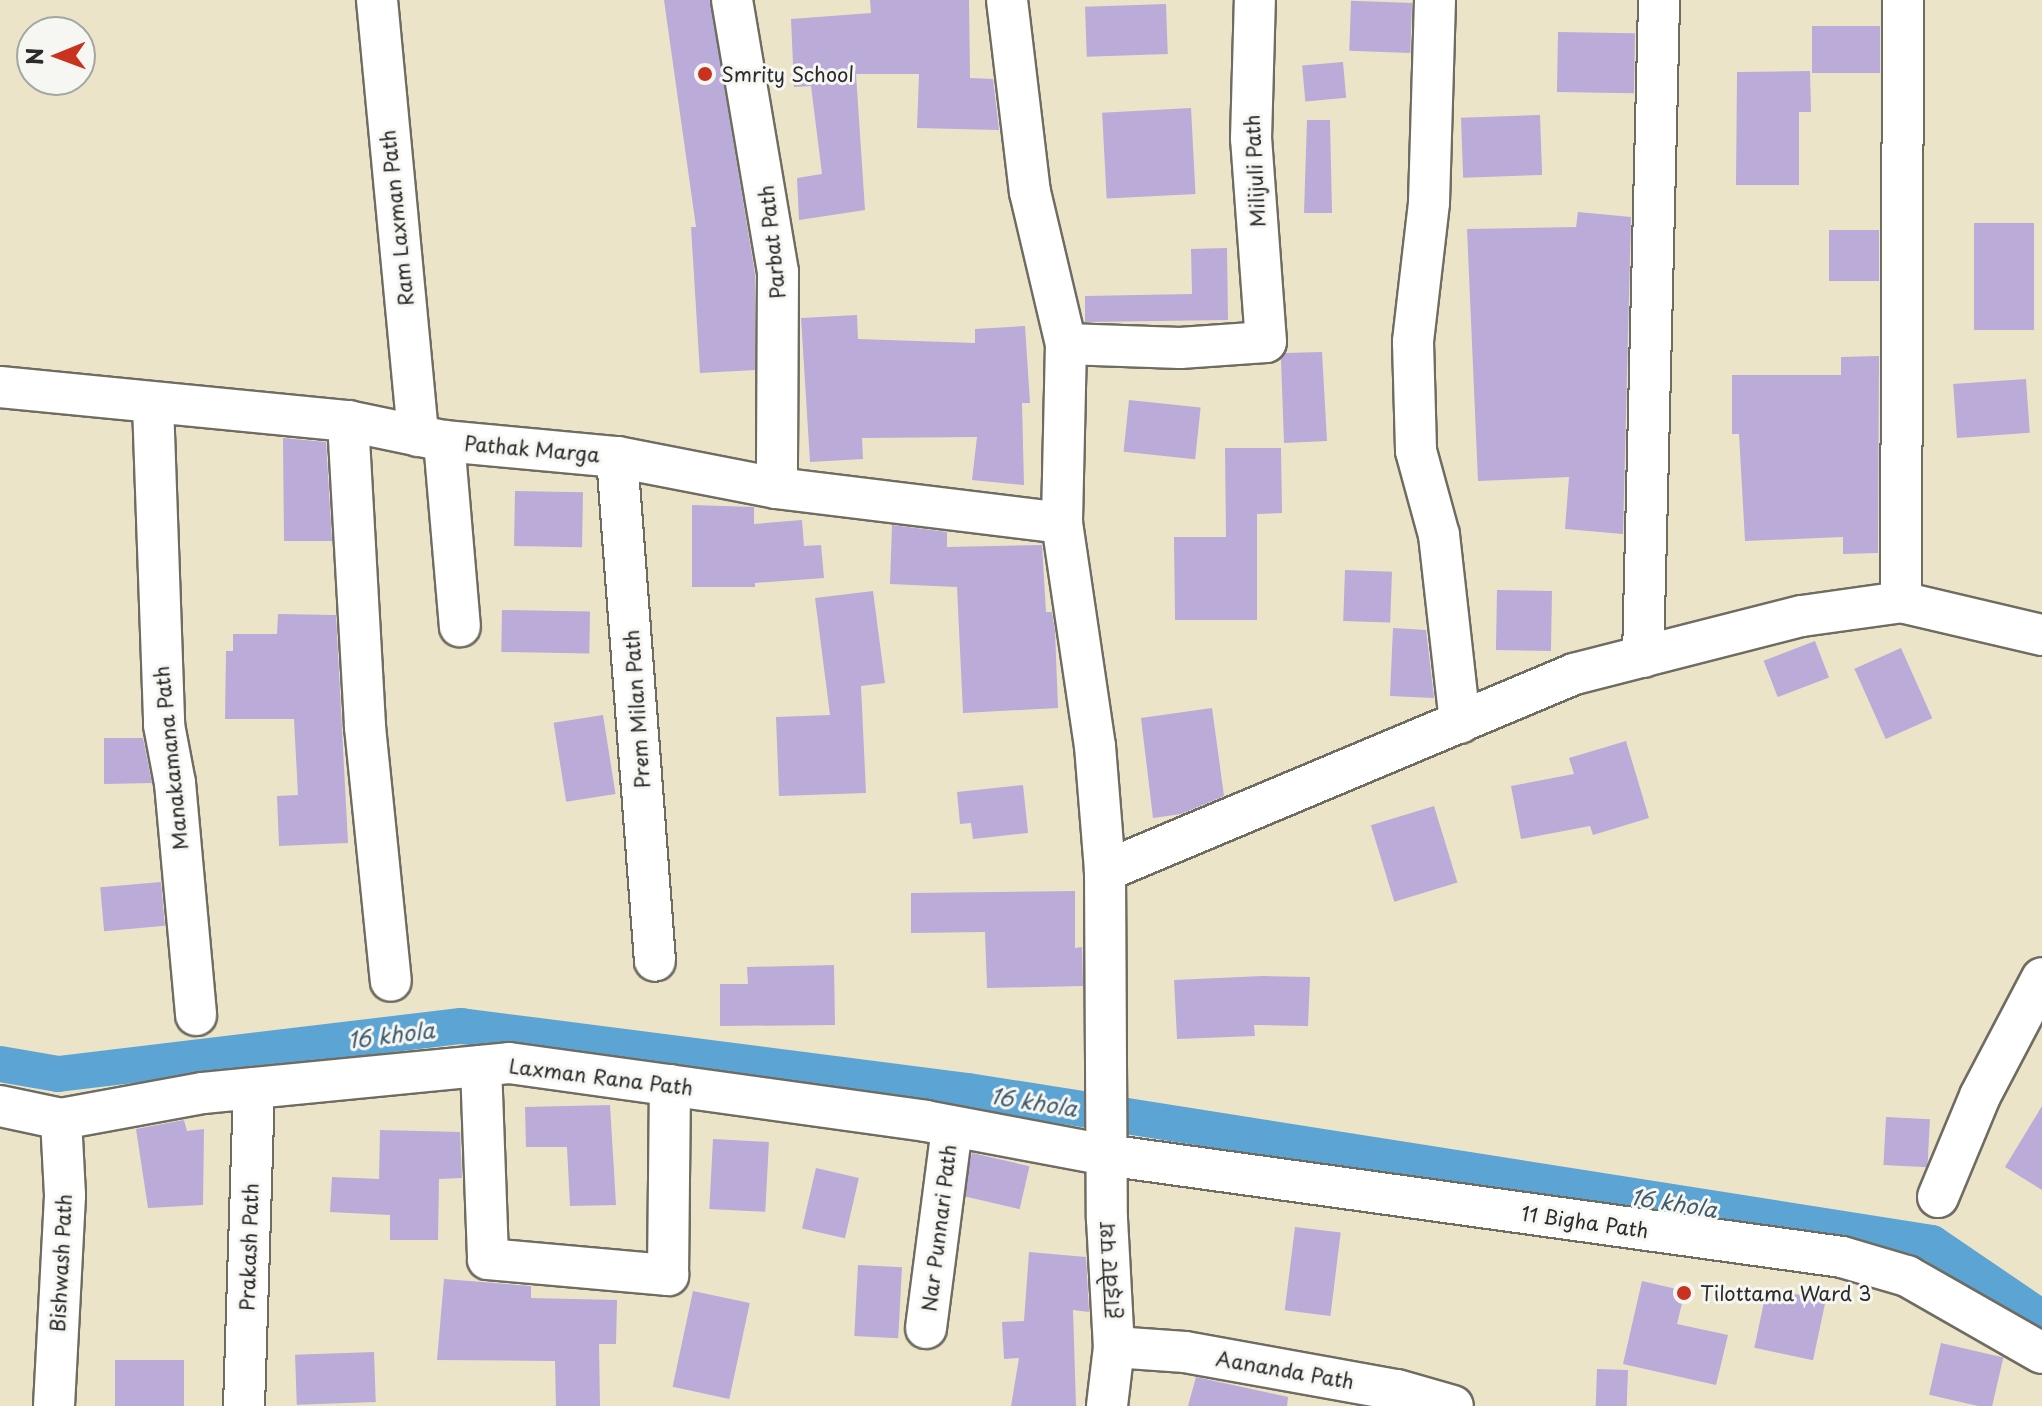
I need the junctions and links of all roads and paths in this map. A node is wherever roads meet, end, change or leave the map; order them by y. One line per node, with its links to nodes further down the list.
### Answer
1 (377, 0): 12 (street, Ram Laxman Path)
2 (732, 0): 14 (street, Parbat Path)
3 (1007, 0): 8 (street, हाइवेए पथ)
4 (1255, 0): 8 (street, Milijuli Path)
5 (1435, 0): 20 (street)
6 (1659, 0): 19 (street)
7 (1903, 0): 16 (street)
8 (1066, 344): 15 (street, हाइवेए पथ)
9 (0, 387): 10 (street, Pathak Marga)
10 (153, 404): 11 (street, Pathak Marga); 25 (street, Manakamana Path)
11 (348, 421): 12 (street, Pathak Marga); 24 (street)
12 (431, 438): 13 (street, Pathak Marga); 17 (street, Ram Laxman Path)
13 (617, 457): 14 (street, Pathak Marga); 22 (street, Prem Milan Path)
14 (777, 488): 15 (street, Pathak Marga)
15 (1062, 523): 21 (street, हाइवेए पथ)
16 (1901, 602): 18 (street); 19 (street)
17 (460, 626)
18 (2042, 635)
19 (1643, 657): 20 (street)
20 (1460, 723): 21 (street)
21 (1105, 871): 32 (street, हाइवेए पथ)
22 (655, 961)
23 (2042, 978): 33 (street)
24 (391, 981)
25 (196, 1015)
26 (481, 1066): 27 (street, Laxman Rana Path); 27 (street); 28 (street, Laxman Rana Path)
27 (670, 1085): 31 (street, Laxman Rana Path)
28 (254, 1088): 30 (street, Laxman Rana Path); 38 (street, Prakash Path)
29 (0, 1106): 30 (street, Laxman Rana Path)
30 (61, 1119): 37 (street, Bishwash Path)
31 (952, 1127): 32 (street, Laxman Rana Path); 34 (street, Nar Punnari Path)
32 (1106, 1145): 35 (street, हाइवेए पथ); 36 (street, 11 Bigha Path)
33 (1938, 1197)
34 (926, 1328)
35 (1114, 1347): 39 (street, हाइवेए पथ); 40 (street, Aananda Path)
36 (2042, 1353)
37 (54, 1406)
38 (244, 1406)
39 (1107, 1406)
40 (1453, 1406)

